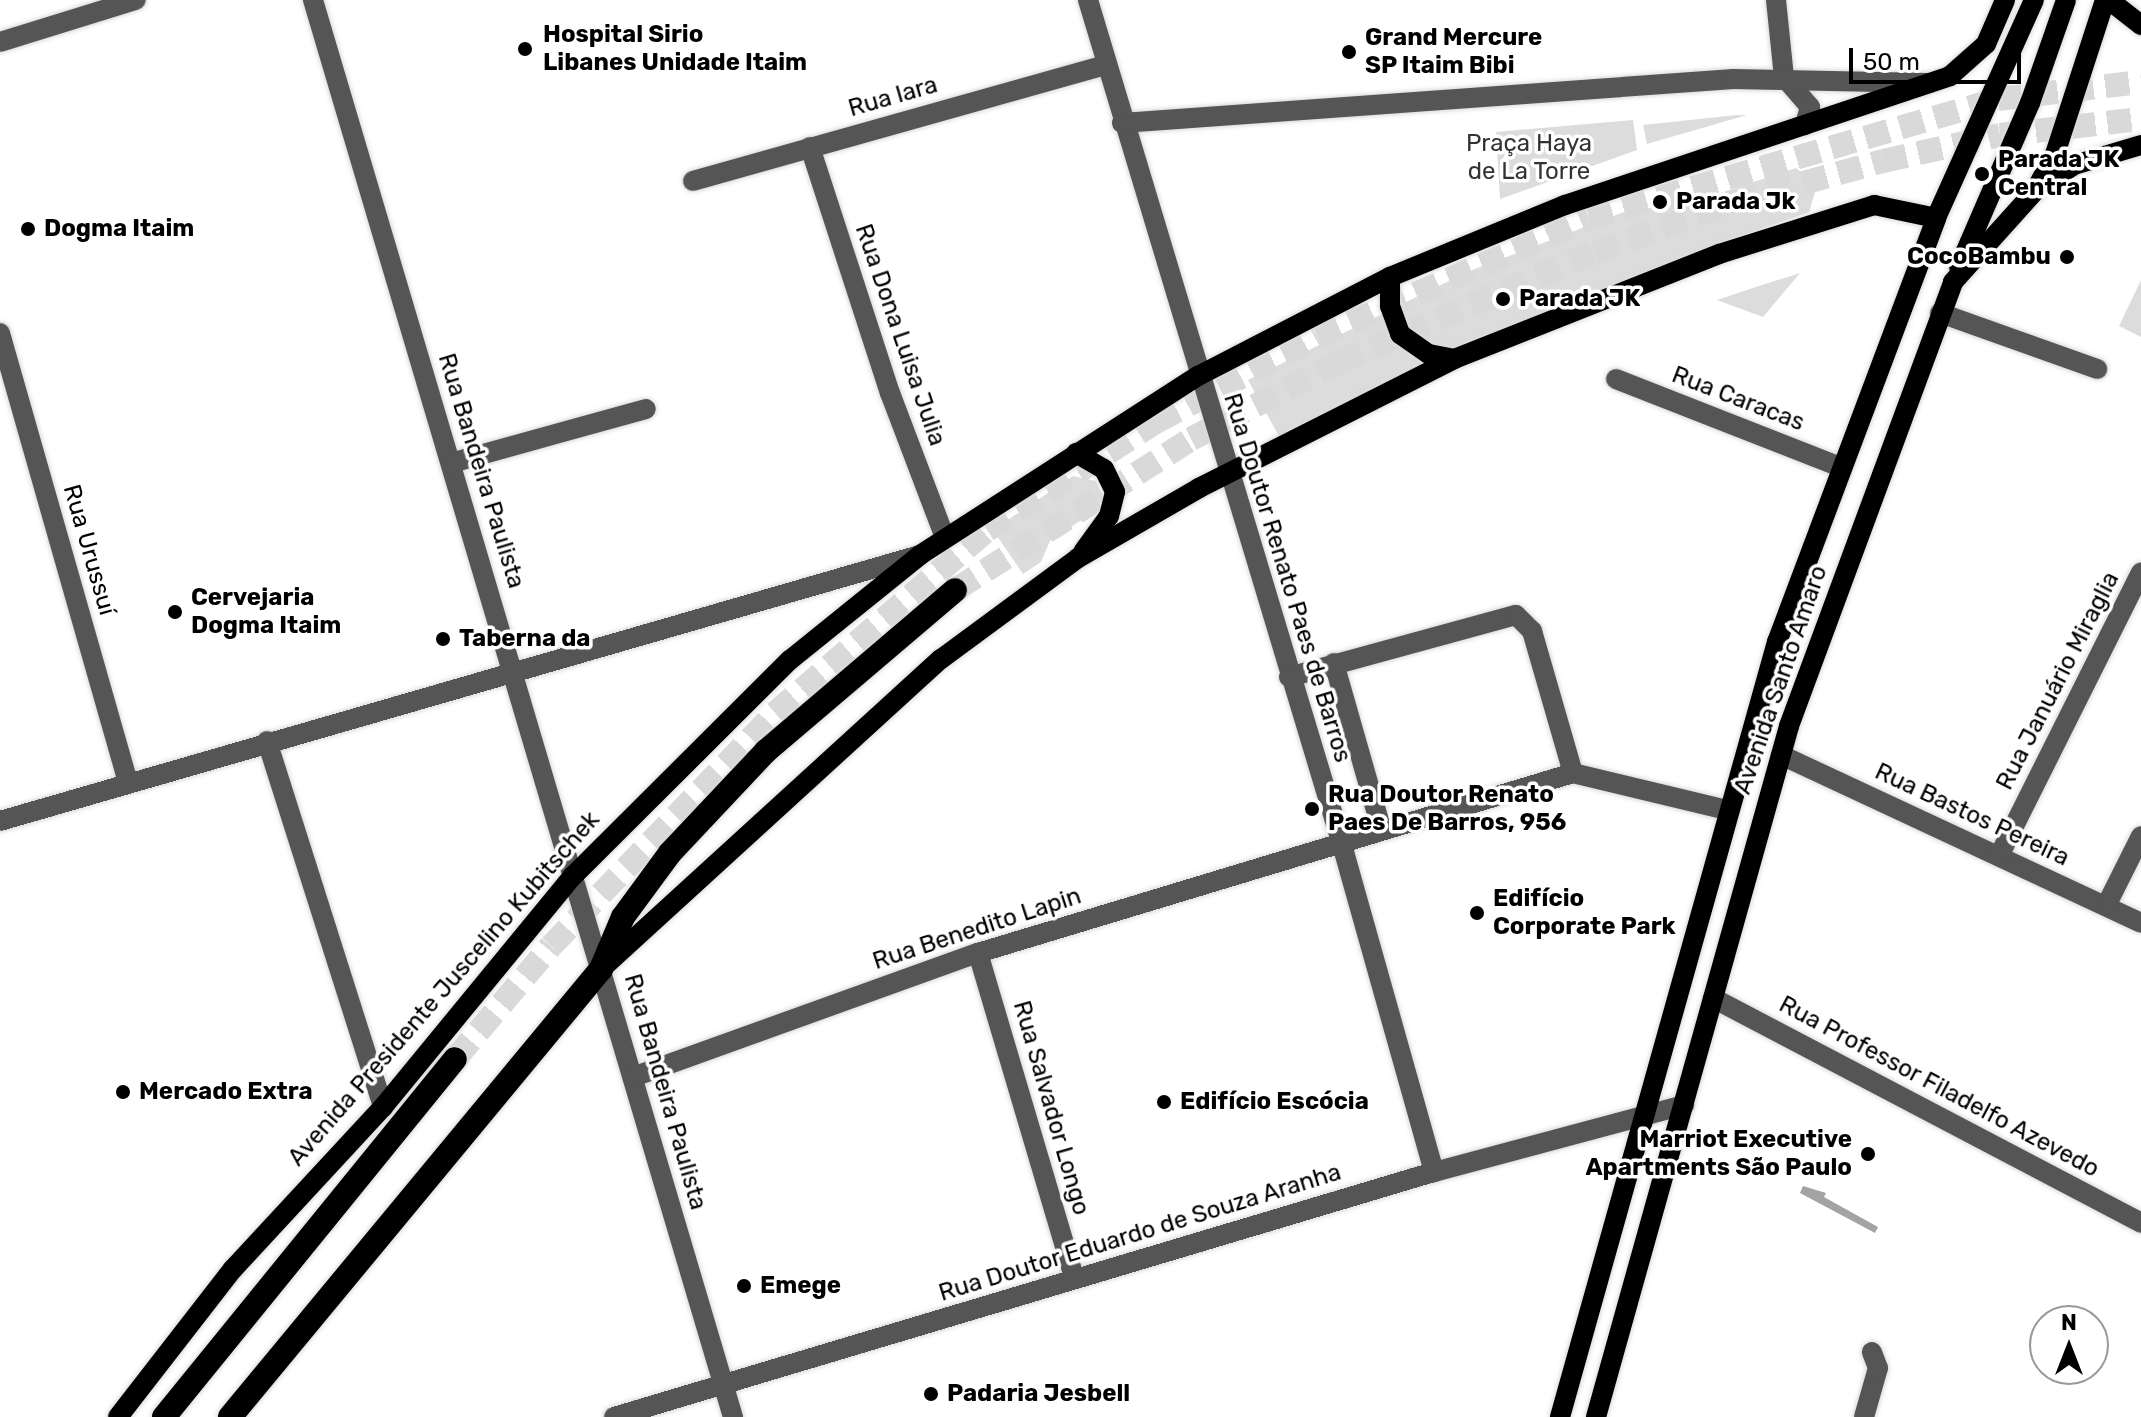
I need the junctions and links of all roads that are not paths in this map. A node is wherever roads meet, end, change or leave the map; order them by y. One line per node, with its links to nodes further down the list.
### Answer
1 (136, 0): 10 (street)
2 (313, 0): 31 (street, Rua Bandeira Paulista)
3 (1088, 0): 11 (street, Rua Doutor Renato Paes de Barros)
4 (1776, 0): 12 (street)
5 (2005, 0): 13 (main road, Avenida Presidente Juscelino Kubitschek)
6 (2034, 0): 20 (main road, Avenida Santo Amaro)
7 (2066, 0): 22 (main road)
8 (2107, 0): 9 (main road); 19 (main road, Avenida Santo Amaro)
9 (2141, 25)
10 (0, 42)
11 (1107, 65): 14 (street, Rua Doutor Renato Paes de Barros); 17 (street, Rua Iara)
12 (1784, 77): 13 (street); 14 (street); 15 (street)
13 (1931, 84): 15 (main road, Avenida Presidente Juscelino Kubitschek)
14 (1122, 123): 27 (street, Rua Doutor Renato Paes de Barros)
15 (1805, 125): 21 (main road, Avenida Presidente Juscelino Kubitschek)
16 (2141, 145): 19 (main road)
17 (810, 147): 18 (street, Rua Iara); 34 (street, Rua Dona Luisa Julia)
18 (693, 181)
19 (2035, 191): 22 (main road, Avenida Santo Amaro)
20 (1936, 218): 25 (main road); 32 (main road, Avenida Santo Amaro)
21 (1390, 277): 25 (main road); 27 (main road, Avenida Presidente Juscelino Kubitschek)
22 (1953, 282): 23 (main road, Avenida Santo Amaro)
23 (1940, 313): 26 (street); 43 (main road, Avenida Santo Amaro)
24 (0, 333): 45 (street, Rua Urussuí)
25 (1454, 359): 33 (main road)
26 (2097, 369)
27 (1198, 376): 30 (main road, Avenida Presidente Juscelino Kubitschek); 33 (street, Rua Doutor Renato Paes de Barros)
28 (1616, 379): 32 (street, Rua Caracas)
29 (646, 409): 31 (street)
30 (1076, 453): 34 (main road, Avenida Presidente Juscelino Kubitschek); 36 (main road)
31 (451, 463): 40 (street, Rua Bandeira Paulista)
32 (1841, 467): 46 (main road, Avenida Santo Amaro)
33 (1228, 473): 36 (main road); 41 (street, Rua Doutor Renato Paes de Barros)
34 (945, 538): 35 (main road, Avenida Presidente Juscelino Kubitschek)
35 (920, 555): 40 (street); 52 (main road, Avenida Presidente Juscelino Kubitschek)
36 (1078, 558): 56 (main road)
37 (2141, 573): 51 (street, Rua Januário Miraglia)
38 (955, 590): 56 (highway)
39 (1334, 663): 41 (street); 44 (street); 48 (street, Rua Doutor Renato Paes de Barros)
40 (513, 668): 42 (street); 52 (street, Rua Bandeira Paulista)
41 (1289, 677): 50 (street, Rua Doutor Renato Paes de Barros)
42 (267, 741): 45 (street); 61 (street)
43 (1781, 755): 51 (street, Rua Bastos Pereira); 57 (main road, Avenida Santo Amaro)
44 (1573, 773): 46 (street); 48 (street, Rua Benedito Lapin)
45 (128, 782): 47 (street)
46 (1727, 810): 62 (main road, Avenida Santo Amaro)
47 (0, 821)
48 (1381, 828): 50 (street, Rua Benedito Lapin)
49 (2141, 836): 53 (street)
50 (1341, 841): 55 (street, Rua Benedito Lapin); 63 (street, Rua Doutor Renato Paes de Barros)
51 (1999, 856): 53 (street, Rua Bastos Pereira)
52 (573, 876): 56 (street, Rua Bandeira Paulista); 61 (main road, Avenida Presidente Juscelino Kubitschek)
53 (2106, 906): 54 (street, Rua Bastos Pereira)
54 (2141, 923)
55 (978, 953): 59 (street, Rua Benedito Lapin); 65 (street, Rua Salvador Longo)
56 (601, 969): 59 (street, Rua Bandeira Paulista); 70 (highway)
57 (1713, 998): 60 (main road, Avenida Santo Amaro); 64 (street, Rua Professor Filadelfo Azevedo)
58 (455, 1059): 69 (highway)
59 (633, 1077): 67 (street, Rua Bandeira Paulista)
60 (1684, 1105): 62 (street, Rua Doutor Eduardo de Souza Aranha); 74 (main road, Avenida Santo Amaro)
61 (383, 1107): 68 (main road, Avenida Presidente Juscelino Kubitschek)
62 (1643, 1115): 63 (street, Rua Doutor Eduardo de Souza Aranha); 73 (main road, Avenida Santo Amaro)
63 (1434, 1172): 65 (street, Rua Doutor Eduardo de Souza Aranha)
64 (2141, 1223)
65 (1074, 1278): 67 (street, Rua Doutor Eduardo de Souza Aranha)
66 (1872, 1352): 75 (street)
67 (724, 1385): 71 (street, Rua Doutor Eduardo de Souza Aranha); 72 (street, Rua Bandeira Paulista)
68 (118, 1417)
69 (164, 1417)
70 (230, 1417)
71 (614, 1417)
72 (733, 1417)
73 (1560, 1417)
74 (1596, 1417)
75 (1864, 1417)

